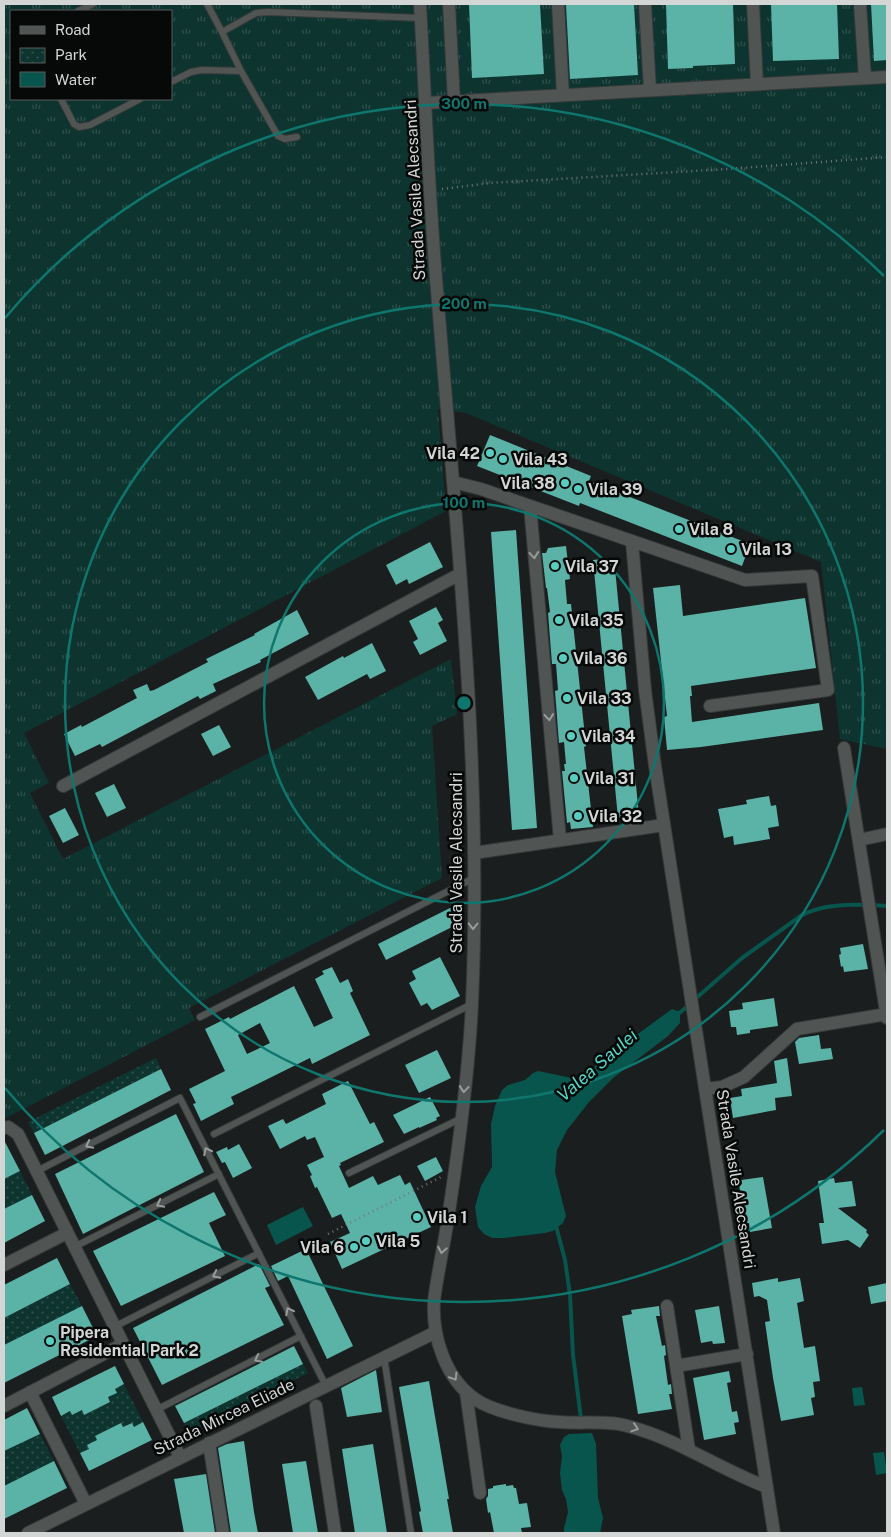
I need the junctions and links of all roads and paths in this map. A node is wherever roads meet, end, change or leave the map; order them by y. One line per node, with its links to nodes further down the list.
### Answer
1 (92, 4): 9 (lane)
2 (207, 4): 11 (lane)
3 (420, 4): 10 (street, Strada Vasile Alecsandri)
4 (450, 4): 21 (street)
5 (558, 4): 18 (street)
6 (645, 4): 17 (street)
7 (753, 4): 16 (street)
8 (860, 4): 14 (street)
9 (80, 10)
10 (421, 18): 11 (lane); 22 (street, Strada Vasile Alecsandri)
11 (222, 32): 12 (lane)
12 (241, 71): 15 (lane); 23 (lane)
13 (887, 77): 14 (street)
14 (865, 78): 16 (street)
15 (172, 82)
16 (757, 84): 17 (street)
17 (650, 90): 18 (street)
18 (562, 95): 21 (street)
19 (62, 100): 20 (lane)
20 (138, 100)
21 (454, 101): 22 (street)
22 (426, 103): 25 (street, Strada Vasile Alecsandri)
23 (297, 137)
24 (887, 157): 25 (path)
25 (430, 191): 26 (street, Strada Vasile Alecsandri)
26 (453, 482): 27 (street); 29 (street, Strada Vasile Alecsandri)
27 (530, 506): 28 (street); 35 (street, one-way to 35)
28 (632, 542): 30 (street); 33 (street, Strada Vasile Alecsandri)
29 (460, 574): 32 (street); 37 (street, Strada Vasile Alecsandri)
30 (710, 706)
31 (844, 748): 36 (street)
32 (63, 786)
33 (664, 825): 35 (street); 43 (street, Strada Vasile Alecsandri)
34 (887, 834): 36 (street)
35 (560, 840): 37 (street)
36 (859, 840): 40 (street)
37 (474, 852): 38 (street, Strada Vasile Alecsandri)
38 (474, 878): 39 (street, Strada Vasile Alecsandri, one-way to 39); 41 (lane)
39 (472, 1004): 44 (street, Strada Vasile Alecsandri, one-way to 44); 46 (lane)
40 (887, 1014): 42 (street); 43 (street)
41 (200, 1017)
42 (887, 1018)
43 (705, 1089): 61 (street, Strada Vasile Alecsandri)
44 (462, 1118): 48 (lane); 50 (street, Strada Vasile Alecsandri)
45 (4, 1128): 47 (street)
46 (214, 1134)
47 (36, 1171): 49 (lane, one-way to 47); 51 (street)
48 (349, 1173)
49 (219, 1174): 53 (lane, one-way to 53); 54 (lane)
50 (454, 1177): 52 (path); 58 (street, Strada Vasile Alecsandri, one-way to 58)
51 (67, 1233): 53 (street); 55 (street)
52 (328, 1234)
53 (74, 1247): 57 (street)
54 (259, 1253): 57 (lane, one-way to 57); 59 (lane, one-way to 54)
55 (4, 1265)
56 (666, 1306): 63 (street)
57 (114, 1326): 60 (street)
58 (436, 1332): 62 (street, Strada Mircea Eliade); 66 (street, Strada Vasile Alecsandri, one-way to 66)
59 (302, 1336): 64 (lane); 69 (lane, one-way to 69)
60 (123, 1344): 65 (street); 69 (street)
61 (747, 1354): 63 (street); 73 (street, Strada Vasile Alecsandri)
62 (384, 1357): 64 (street, Strada Mircea Eliade); 79 (lane)
63 (676, 1366): 71 (street)
64 (326, 1386): 70 (street, Strada Mircea Eliade)
65 (30, 1392): 67 (street); 75 (street)
66 (466, 1392): 71 (street, Strada Vasile Alecsandri, one-way to 71); 74 (street)
67 (4, 1406)
68 (316, 1406): 78 (street)
69 (156, 1410): 72 (street)
70 (209, 1443): 72 (street, Strada Mircea Eliade); 77 (street)
71 (689, 1450): 73 (street, Strada Vasile Alecsandri)
72 (180, 1457): 75 (street, Strada Mircea Eliade)
73 (767, 1487): 80 (street, Strada Vasile Alecsandri)
74 (480, 1493)
75 (86, 1504): 76 (street, Strada Mircea Eliade)
76 (28, 1533)
77 (223, 1533)
78 (335, 1533)
79 (411, 1533)
80 (774, 1533)

